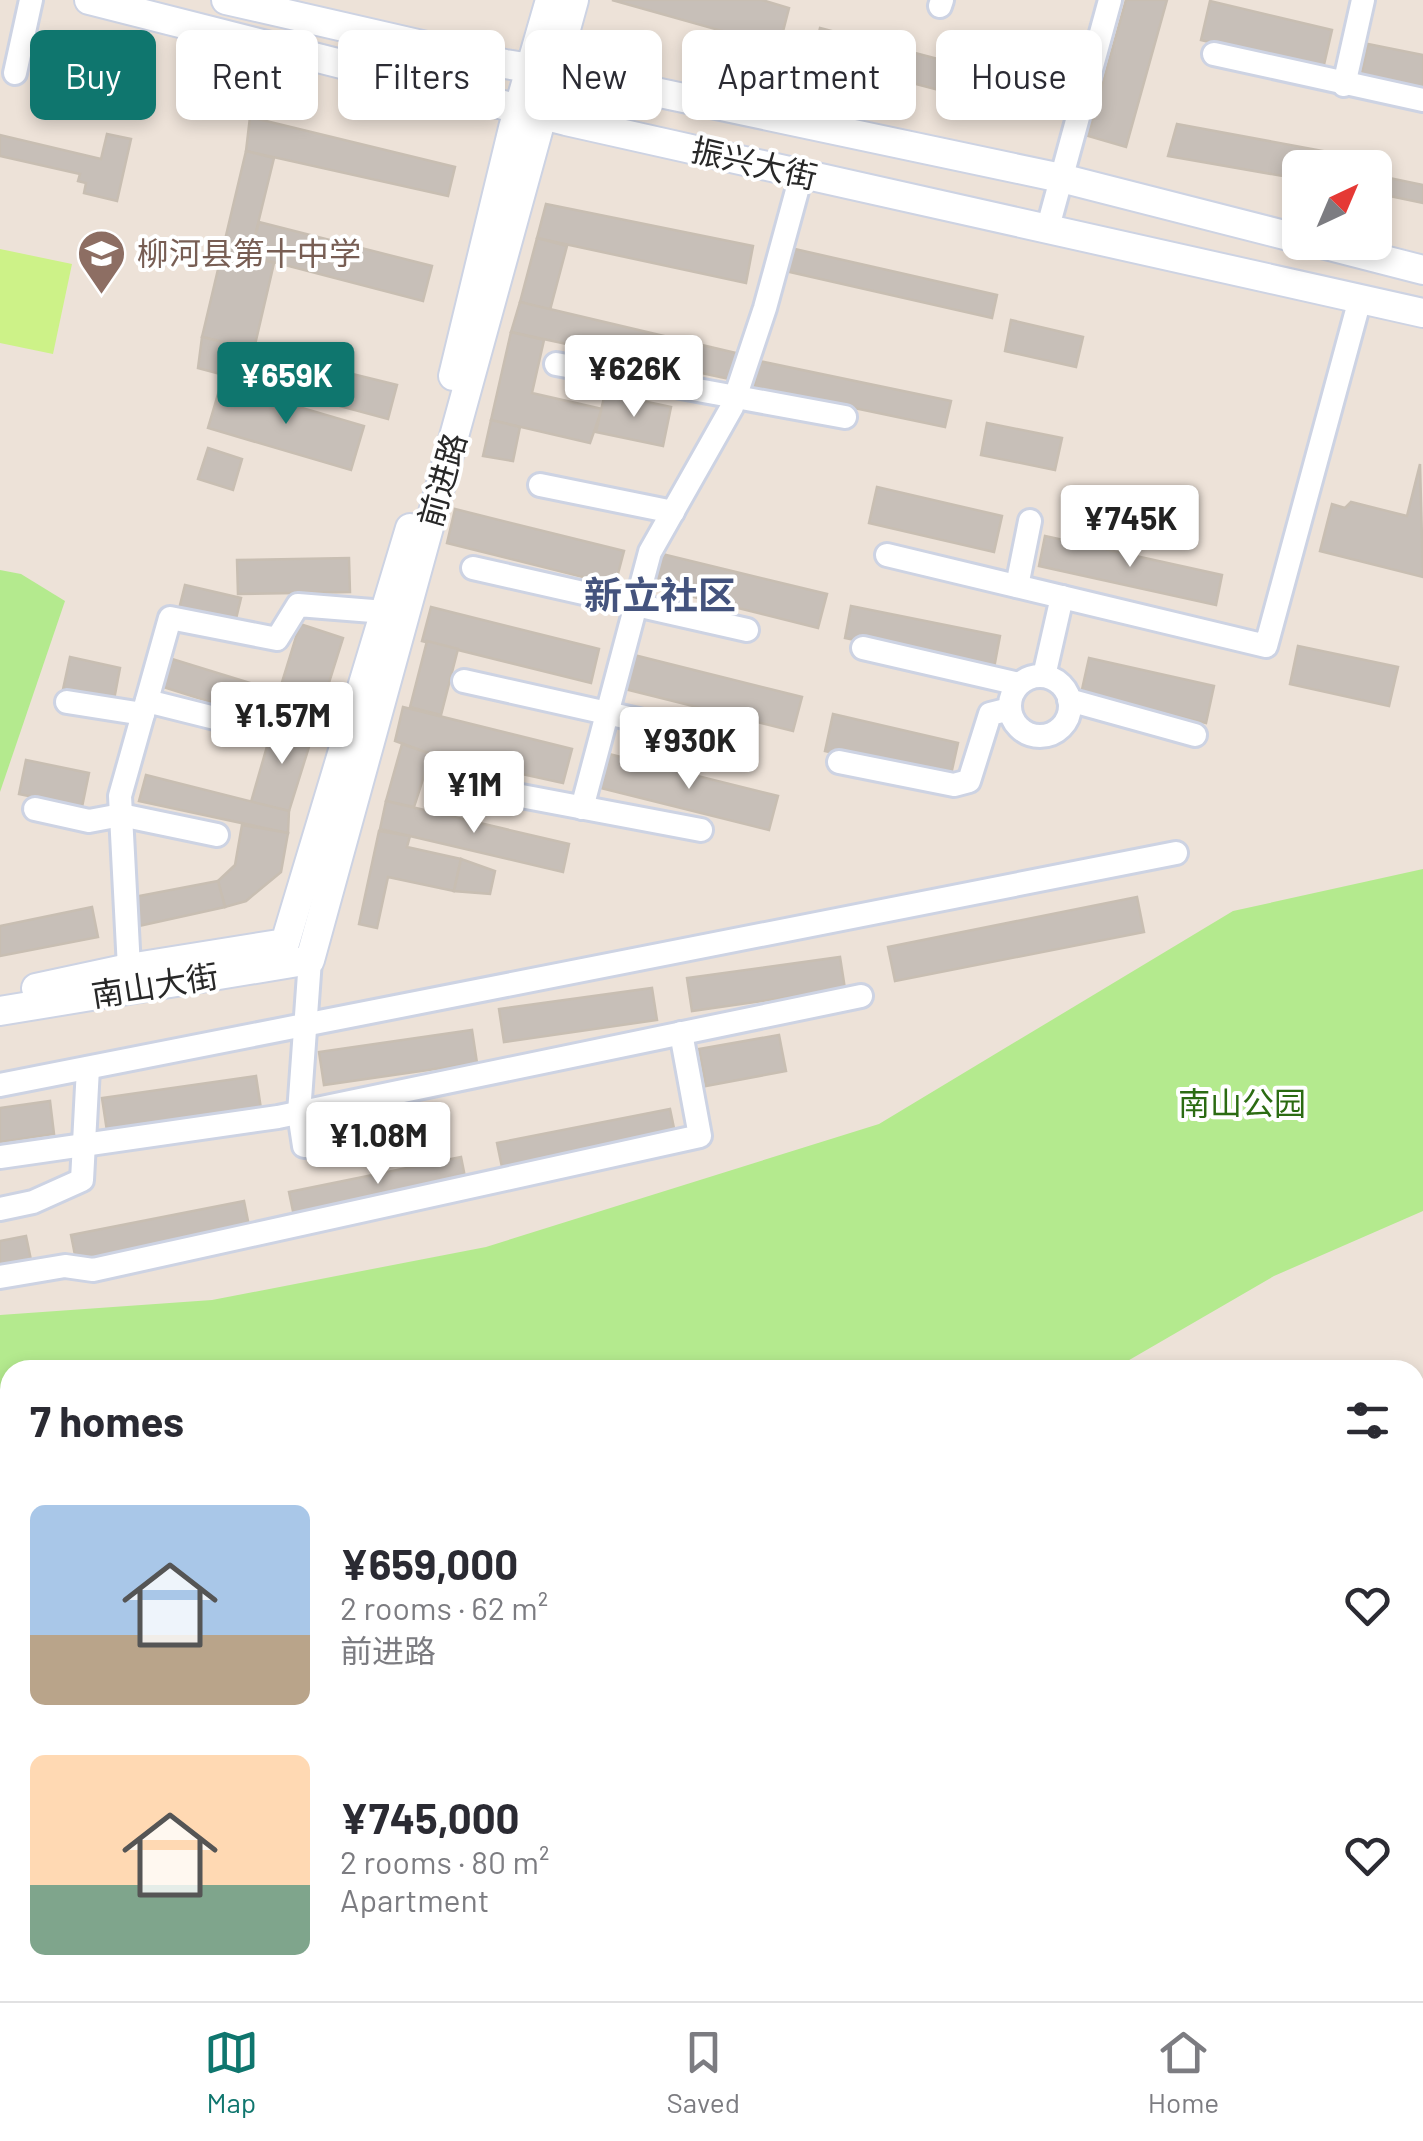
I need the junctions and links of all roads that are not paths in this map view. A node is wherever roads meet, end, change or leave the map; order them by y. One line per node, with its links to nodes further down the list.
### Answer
1 (31, 0): 12 (street)
2 (89, 0): 16 (street, 振兴大街)
3 (226, 0): 11 (street, 振兴大街)
4 (550, 0): 8 (street, 前进路)
5 (574, 0): 9 (street, 前进路)
6 (1110, 0): 21 (street)
7 (1363, 0): 13 (street)
8 (547, 30)
9 (561, 30)
10 (1214, 54): 13 (street)
11 (525, 66)
12 (15, 73)
13 (1344, 85): 15 (street)
14 (662, 95): 21 (street, 振兴大街)
15 (1423, 100)
16 (525, 109)
17 (529, 120): 39 (street, 前进路)
18 (530, 120): 62 (street, 前进路)
19 (569, 120): 20 (street, 振兴大街)
20 (801, 176): 22 (street, 振兴大街); 29 (street)
21 (1061, 178): 22 (street); 23 (street, 振兴大街)
22 (1048, 227): 26 (street, 振兴大街)
23 (1282, 234)
24 (1384, 260): 25 (street)
25 (1423, 270)
26 (1360, 298): 27 (street, 振兴大街); 37 (street)
27 (1423, 313)
28 (556, 364): 29 (street)
29 (735, 397): 30 (street); 32 (street)
30 (845, 418)
31 (540, 485): 32 (street)
32 (673, 512): 38 (street)
33 (1030, 521): 36 (street)
34 (887, 555): 36 (street)
35 (473, 568): 38 (street)
36 (1017, 586): 37 (street)
37 (1062, 597): 42 (street)
38 (636, 605): 40 (street); 49 (street)
39 (385, 612): 47 (street); 61 (street, 前进路)
40 (747, 630)
41 (863, 648): 44 (street)
42 (1044, 676): 44 (street); 45 (street)
43 (464, 682): 49 (street)
44 (1019, 684): 48 (street)
45 (1069, 700): 48 (street); 51 (street)
46 (67, 702): 47 (street)
47 (145, 708): 50 (street); 57 (street)
48 (1010, 709): 53 (street)
49 (607, 713): 52 (street); 55 (street)
50 (255, 728)
51 (1195, 735)
52 (724, 739)
53 (839, 762)
54 (442, 781): 55 (street)
55 (582, 808): 58 (street)
56 (35, 809): 57 (street)
57 (121, 815): 59 (street); 63 (street)
58 (701, 830)
59 (217, 835)
60 (1176, 853): 67 (street)
61 (285, 943): 63 (street, 南山大街)
62 (310, 960): 66 (street, 南山大街); 67 (street)
63 (129, 968): 64 (street, 南山大街)
64 (0, 995)
65 (862, 996): 68 (street)
66 (0, 1011)
67 (303, 1025): 69 (street); 71 (street)
68 (681, 1034): 71 (street); 76 (street)
69 (88, 1068): 70 (street); 72 (street)
70 (0, 1085)
71 (299, 1113): 72 (street); 73 (street)
72 (83, 1143): 74 (street); 75 (street)
73 (304, 1146)
74 (0, 1157)
75 (0, 1208)
76 (0, 1277)

